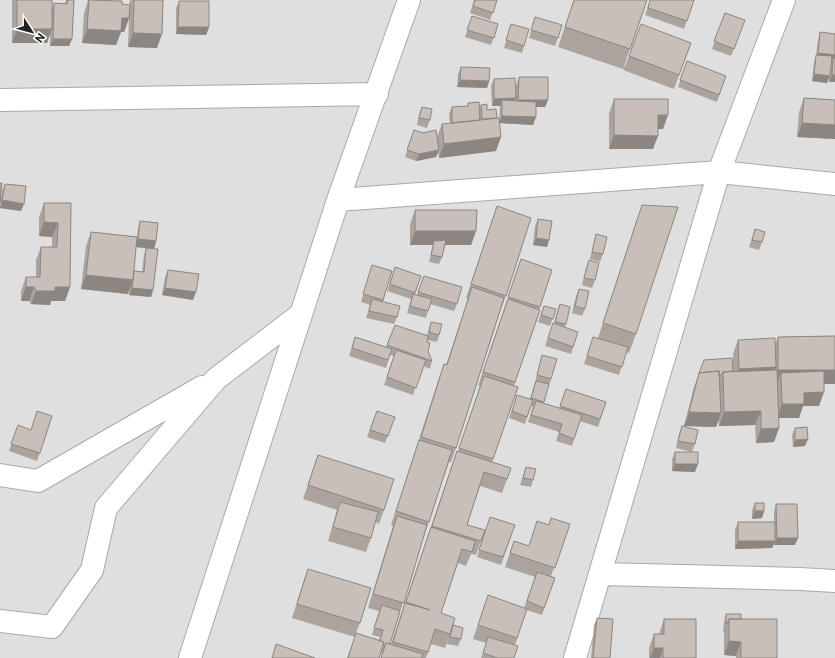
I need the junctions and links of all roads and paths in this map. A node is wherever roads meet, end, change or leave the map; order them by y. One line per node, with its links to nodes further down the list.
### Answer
1 (409, 0): 3 (street)
2 (784, 0): 5 (street)
3 (377, 94): 4 (street); 7 (street)
4 (0, 100)
5 (719, 172): 6 (street); 7 (street); 11 (street)
6 (835, 184)
7 (338, 200): 8 (street)
8 (301, 314): 9 (street); 14 (street)
9 (216, 379): 10 (street); 13 (street)
10 (0, 475)
11 (601, 574): 12 (street); 15 (street)
12 (835, 581)
13 (0, 621)
14 (190, 658)
15 (576, 658)

